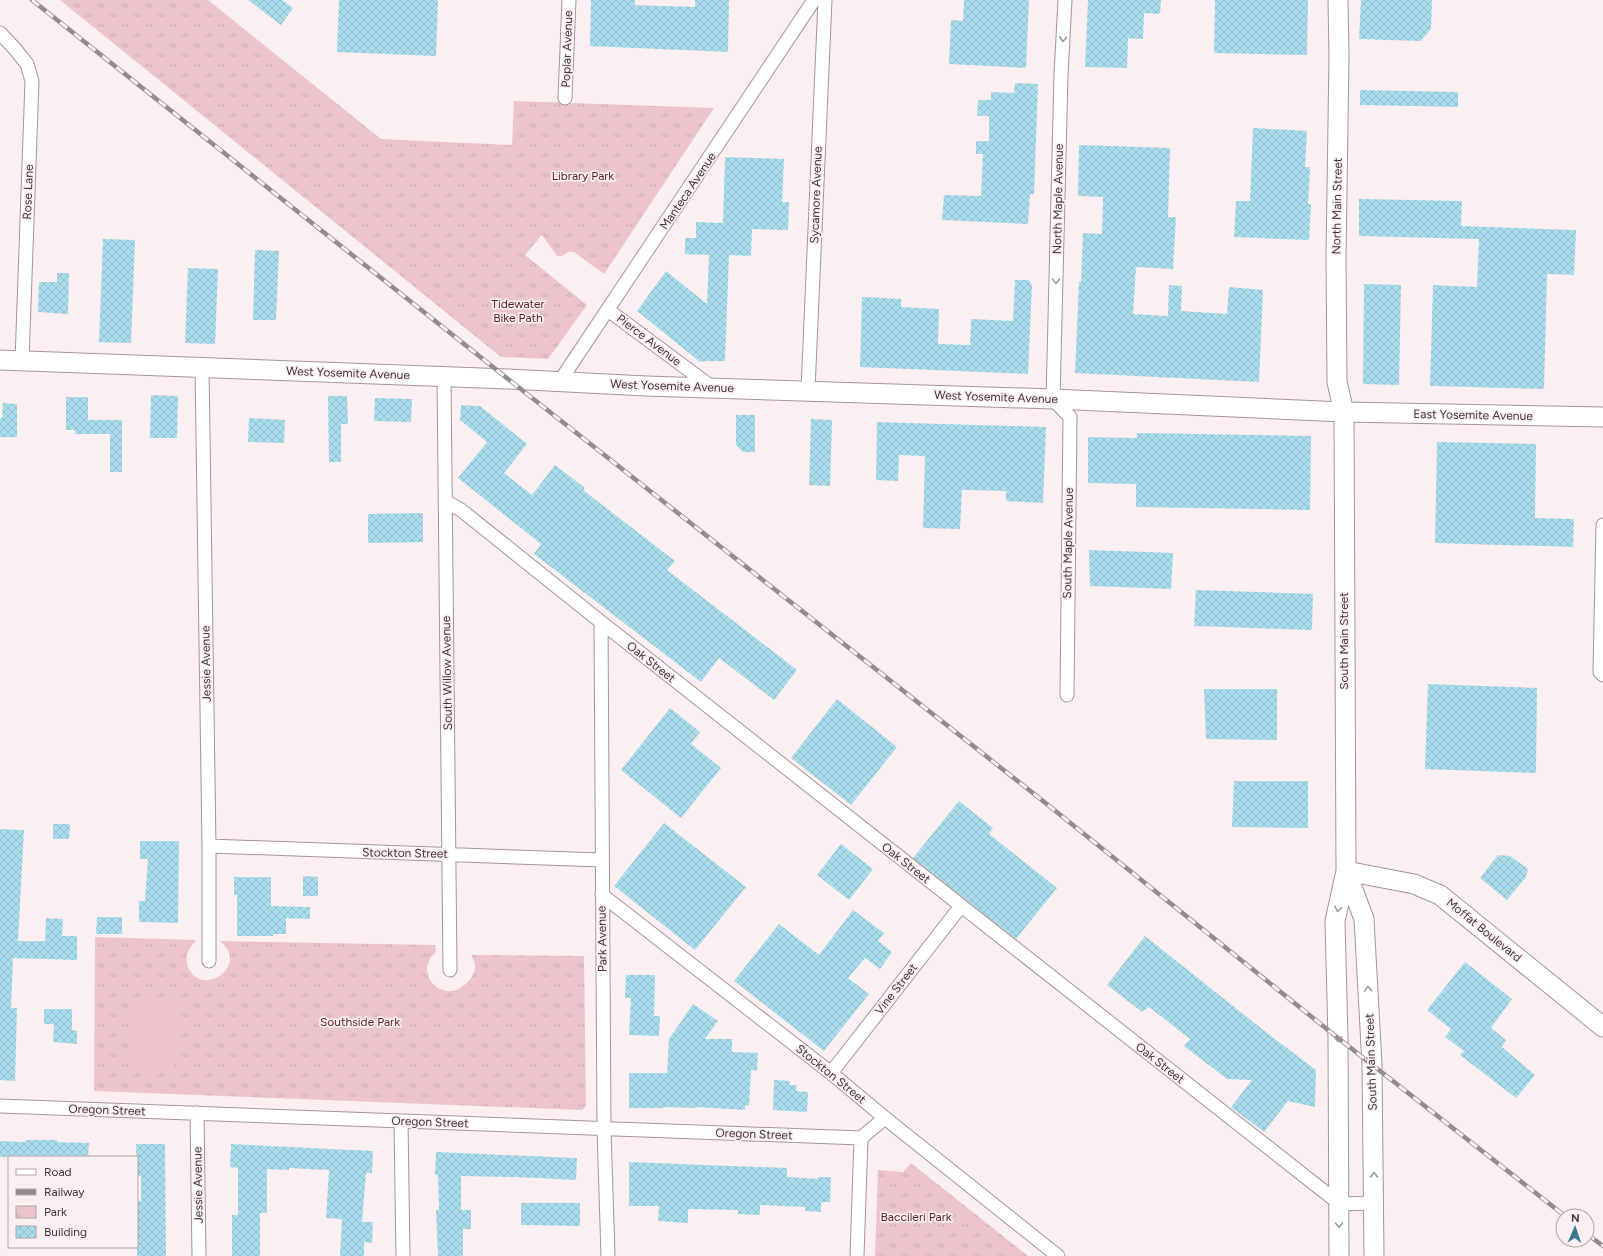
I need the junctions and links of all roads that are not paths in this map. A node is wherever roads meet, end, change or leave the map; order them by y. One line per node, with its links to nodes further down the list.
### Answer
1 (569, 0): 7 (street, Poplar Avenue)
2 (814, 0): 8 (street, Manteca Avenue)
3 (825, 0): 15 (street, Sycamore Avenue)
4 (1065, 0): 16 (street, North Maple Avenue, one-way to 16)
5 (1338, 0): 17 (main road, North Main Street)
6 (0, 33): 10 (street, Rose Lane)
7 (565, 98)
8 (608, 310): 13 (street, Manteca Avenue); 14 (street, Pierce Avenue)
9 (0, 360): 10 (main road, West Yosemite Avenue)
10 (22, 361): 11 (main road, West Yosemite Avenue)
11 (202, 367): 12 (main road, West Yosemite Avenue); 24 (street, Jessie Avenue)
12 (444, 376): 13 (main road, West Yosemite Avenue); 19 (street, South Willow Avenue)
13 (560, 381): 14 (main road, West Yosemite Avenue)
14 (713, 388): 15 (main road, West Yosemite Avenue)
15 (808, 390): 16 (main road, West Yosemite Avenue)
16 (1052, 399): 17 (main road, West Yosemite Avenue); 23 (street, South Maple Avenue)
17 (1344, 412): 18 (main road, East Yosemite Avenue); 27 (main road, South Main Street)
18 (1603, 417)
19 (444, 501): 21 (street, Oak Street); 25 (street, South Willow Avenue)
20 (1603, 525): 22 (street)
21 (600, 622): 26 (street, Park Avenue); 29 (street, Oak Street)
22 (1603, 675)
23 (1067, 695)
24 (209, 846): 25 (street, Stockton Street); 30 (street, Jessie Avenue)
25 (450, 854): 26 (street, Stockton Street); 31 (street, South Willow Avenue)
26 (602, 860): 28 (street, Park Avenue)
27 (1346, 871): 32 (main road, Moffat Boulevard); 40 (main road, South Main Street, one-way to 27); 41 (main road, South Main Street, one-way to 41)
28 (602, 895): 33 (street, Stockton Street); 38 (street, Park Avenue)
29 (961, 906): 33 (street, Vine Street); 41 (street, Oak Street)
30 (209, 961)
31 (450, 970)
32 (1603, 1027)
33 (831, 1073): 36 (street, Stockton Street)
34 (0, 1106): 35 (street, Oregon Street)
35 (197, 1114): 37 (street, Oregon Street); 42 (street, Jessie Avenue)
36 (885, 1118): 39 (street); 46 (street, Stockton Street)
37 (401, 1121): 38 (street, Oregon Street); 43 (street)
38 (604, 1129): 39 (street, Oregon Street); 44 (street, Park Avenue)
39 (861, 1138): 45 (street)
40 (1374, 1203): 41 (street); 48 (main road, South Main Street)
41 (1340, 1204): 47 (main road, South Main Street, one-way to 47)
42 (199, 1256)
43 (403, 1256)
44 (608, 1256)
45 (857, 1256)
46 (1058, 1256)
47 (1338, 1256)
48 (1374, 1256)

